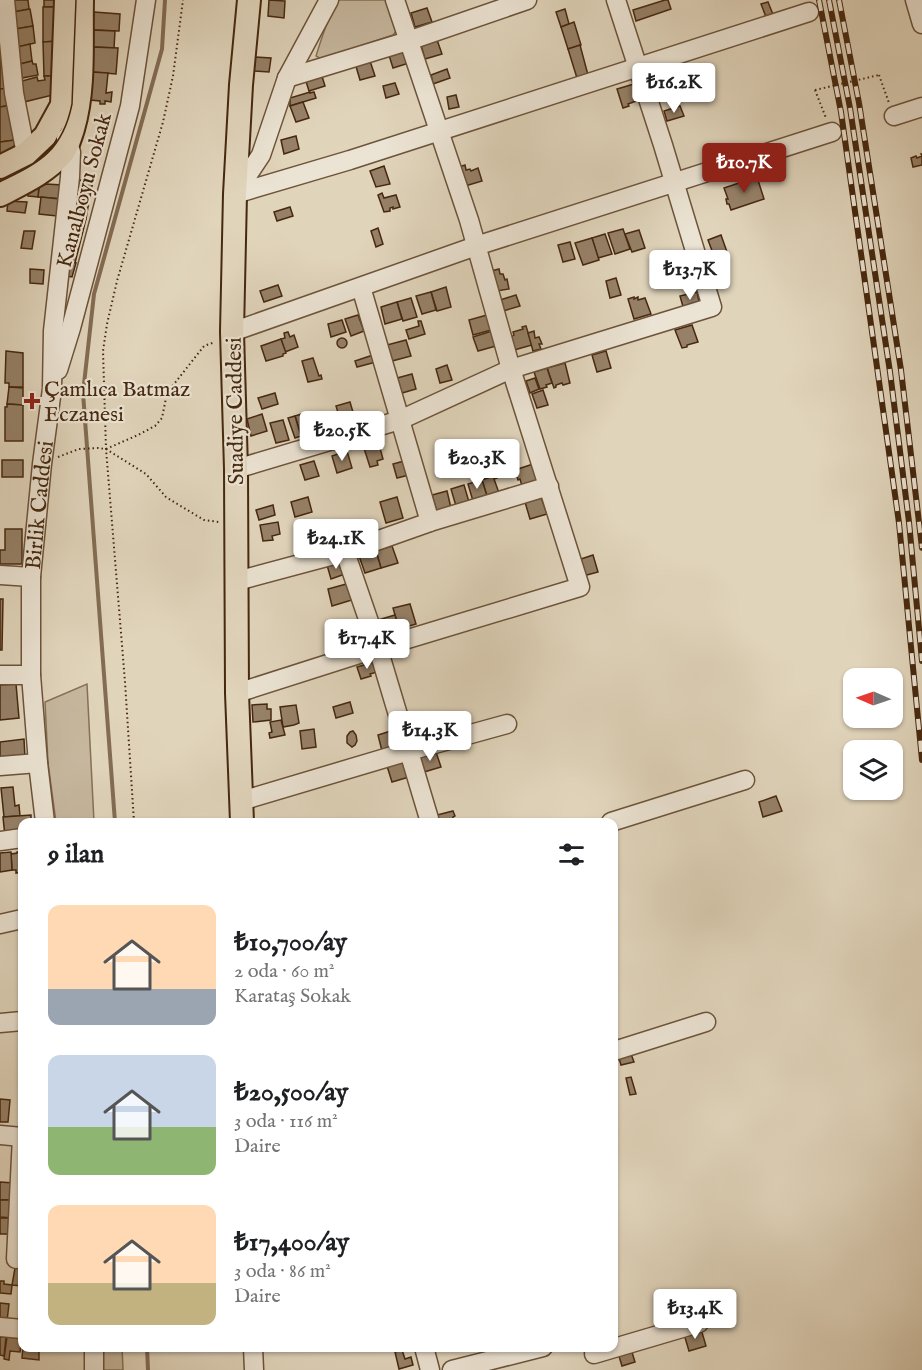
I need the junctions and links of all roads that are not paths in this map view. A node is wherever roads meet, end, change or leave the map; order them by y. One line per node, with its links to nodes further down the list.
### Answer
1 (5, 0): 21 (street)
2 (66, 0): 20 (main road)
3 (82, 0): 20 (main road, Birlik Caddesi)
4 (146, 0): 30 (street, Kanalboyu Sokak)
5 (249, 0): 24 (main road, Suadiye Caddesi)
6 (329, 0): 15 (street)
7 (395, 0): 13 (street)
8 (527, 0): 13 (street)
9 (616, 0): 14 (street)
10 (915, 0): 12 (street)
11 (808, 12): 14 (street)
12 (922, 24)
13 (408, 41): 15 (street); 18 (street)
14 (638, 68): 18 (street); 23 (street)
15 (287, 78): 24 (street)
16 (922, 107): 17 (street)
17 (894, 116)
18 (440, 131): 24 (street); 26 (street)
19 (832, 132): 23 (street)
20 (64, 134): 21 (main road); 25 (main road); 30 (street, Birlik Caddesi)
21 (26, 154): 22 (main road)
22 (0, 167)
23 (675, 182): 26 (street); 29 (street)
24 (235, 194): 28 (main road, Suadiye Caddesi)
25 (0, 195)
26 (476, 246): 27 (street); 29 (street)
27 (362, 287): 28 (street); 31 (street)
28 (232, 332): 32 (main road, Suadiye Caddesi)
29 (511, 369): 31 (street); 33 (street)
30 (52, 389): 37 (street, Birlik Caddesi)
31 (400, 420): 32 (street); 34 (street)
32 (236, 469): 38 (main road, Suadiye Caddesi)
33 (549, 486): 34 (street); 39 (street)
34 (430, 522): 35 (street)
35 (345, 552): 38 (street); 39 (street)
36 (0, 575): 37 (street)
37 (31, 577): 41 (street, Birlik Caddesi)
38 (237, 581): 42 (main road, Suadiye Caddesi)
39 (378, 648): 42 (street); 44 (street)
40 (0, 675): 41 (street)
41 (31, 675): 45 (street, Birlik Caddesi)
42 (237, 693): 48 (main road, Suadiye Caddesi)
43 (507, 724): 44 (street)
44 (409, 751): 48 (street); 50 (street)
45 (38, 762): 46 (street); 49 (street, Birlik Caddesi)
46 (0, 766)
47 (745, 780): 51 (street)
48 (242, 812)
49 (45, 818)
50 (428, 818)
51 (618, 820)
52 (18, 839): 53 (street)
53 (0, 841)
54 (18, 920): 55 (street)
55 (0, 924)
56 (18, 1021): 58 (street)
57 (706, 1022): 59 (street)
58 (0, 1023)
59 (618, 1050)
60 (0, 1135): 61 (street)
61 (18, 1137)
62 (18, 1191): 63 (street)
63 (13, 1259)
64 (699, 1323): 67 (street)
65 (0, 1327): 66 (street)
66 (18, 1329)
67 (618, 1349)
68 (94, 1352): 74 (street)
69 (254, 1352): 75 (street)
70 (425, 1352): 76 (street)
71 (523, 1352): 77 (street)
72 (610, 1352): 73 (street)
73 (595, 1357)
74 (94, 1370)
75 (254, 1370)
76 (430, 1370)
77 (452, 1370)

